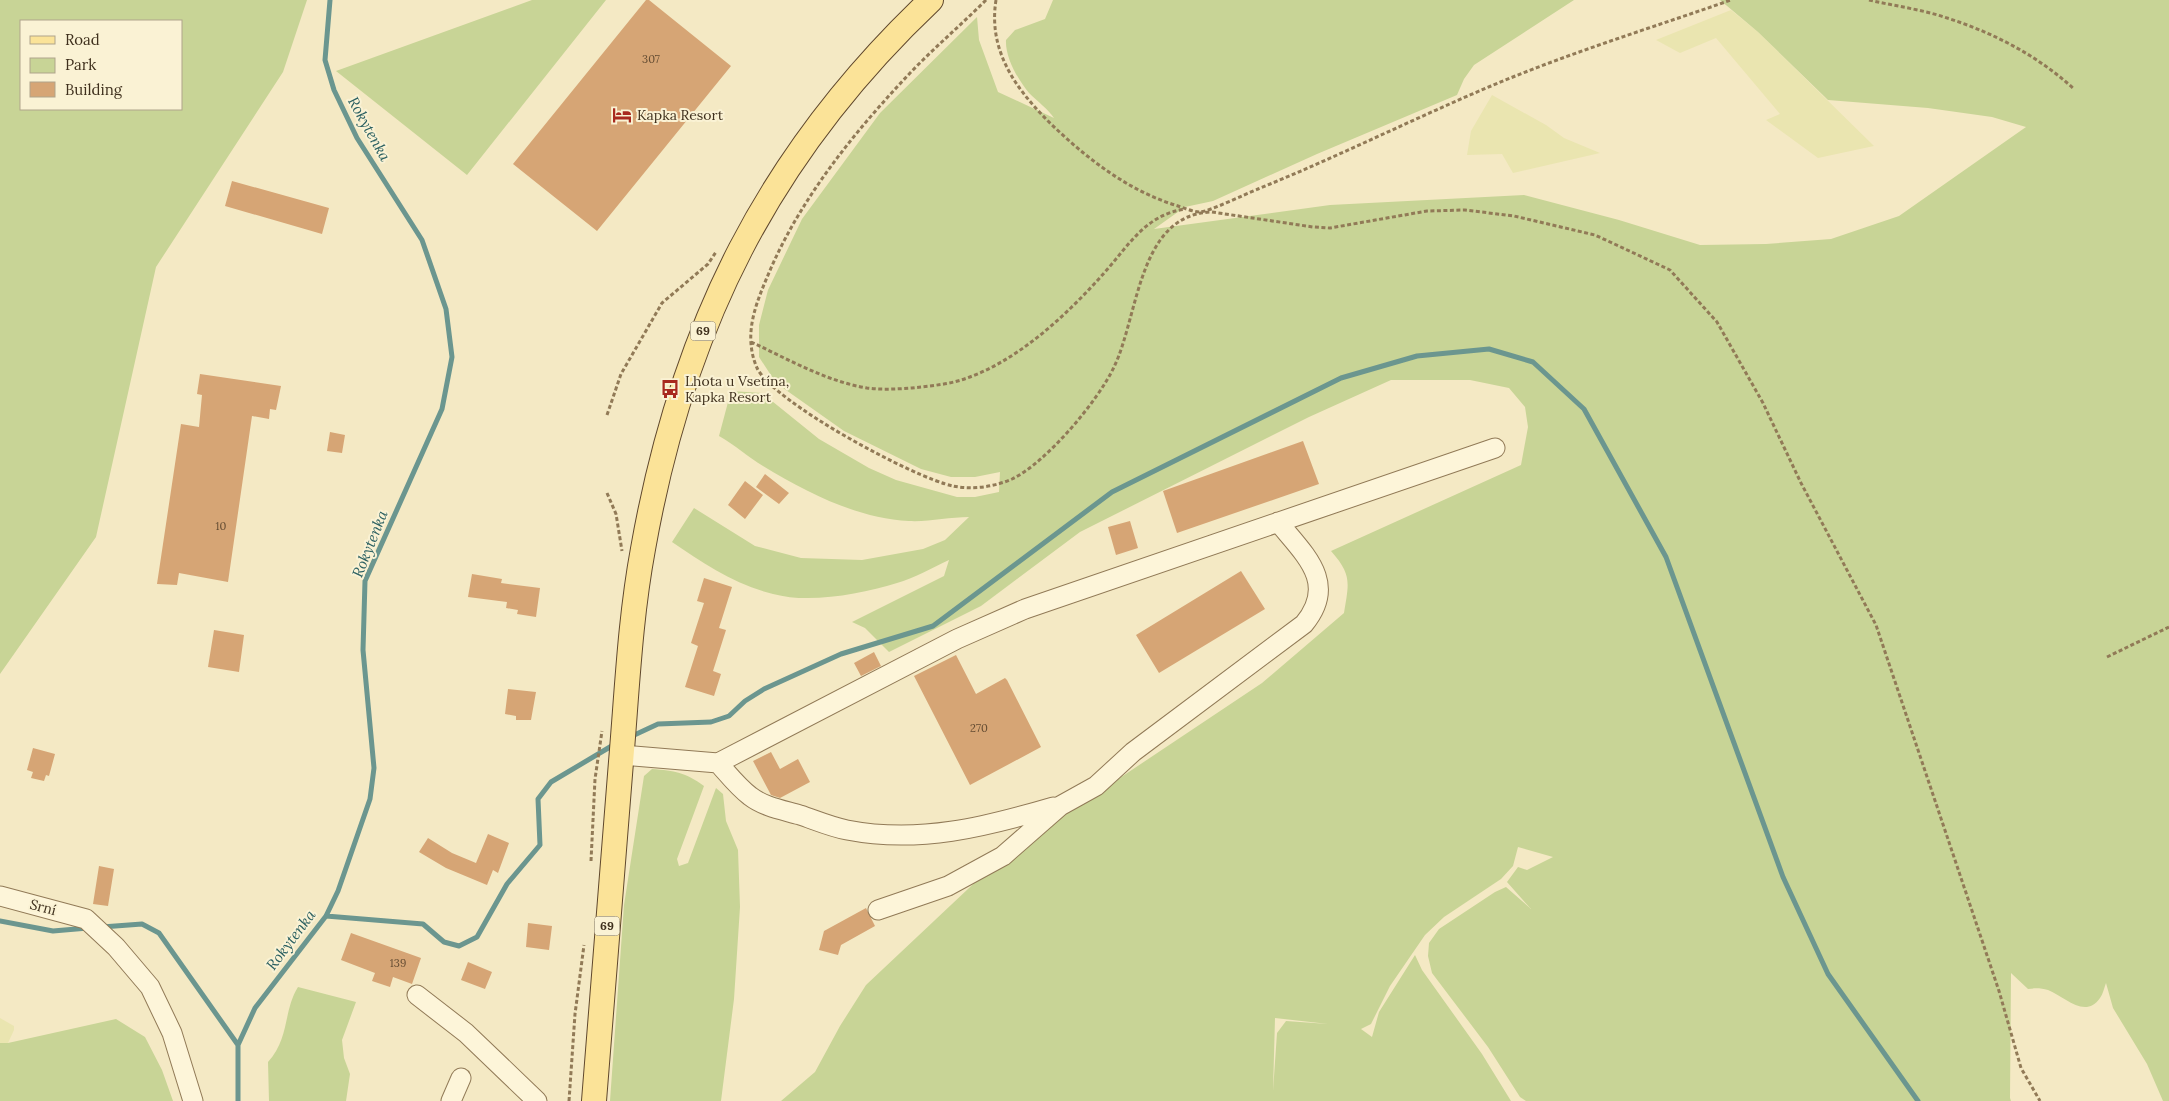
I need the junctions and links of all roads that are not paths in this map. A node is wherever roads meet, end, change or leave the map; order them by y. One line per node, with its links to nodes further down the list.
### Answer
1 (931, 0): 4 (main road, 69)
2 (1494, 448): 3 (street)
3 (1278, 522): 5 (street); 6 (street)
4 (622, 753): 5 (street); 14 (main road, 69)
5 (718, 763): 6 (street)
6 (1060, 806): 8 (street)
7 (0, 896): 11 (street, Srní)
8 (878, 910)
9 (417, 995): 13 (street)
10 (461, 1078): 12 (street)
11 (192, 1101)
12 (451, 1101)
13 (537, 1101)
14 (594, 1101)

